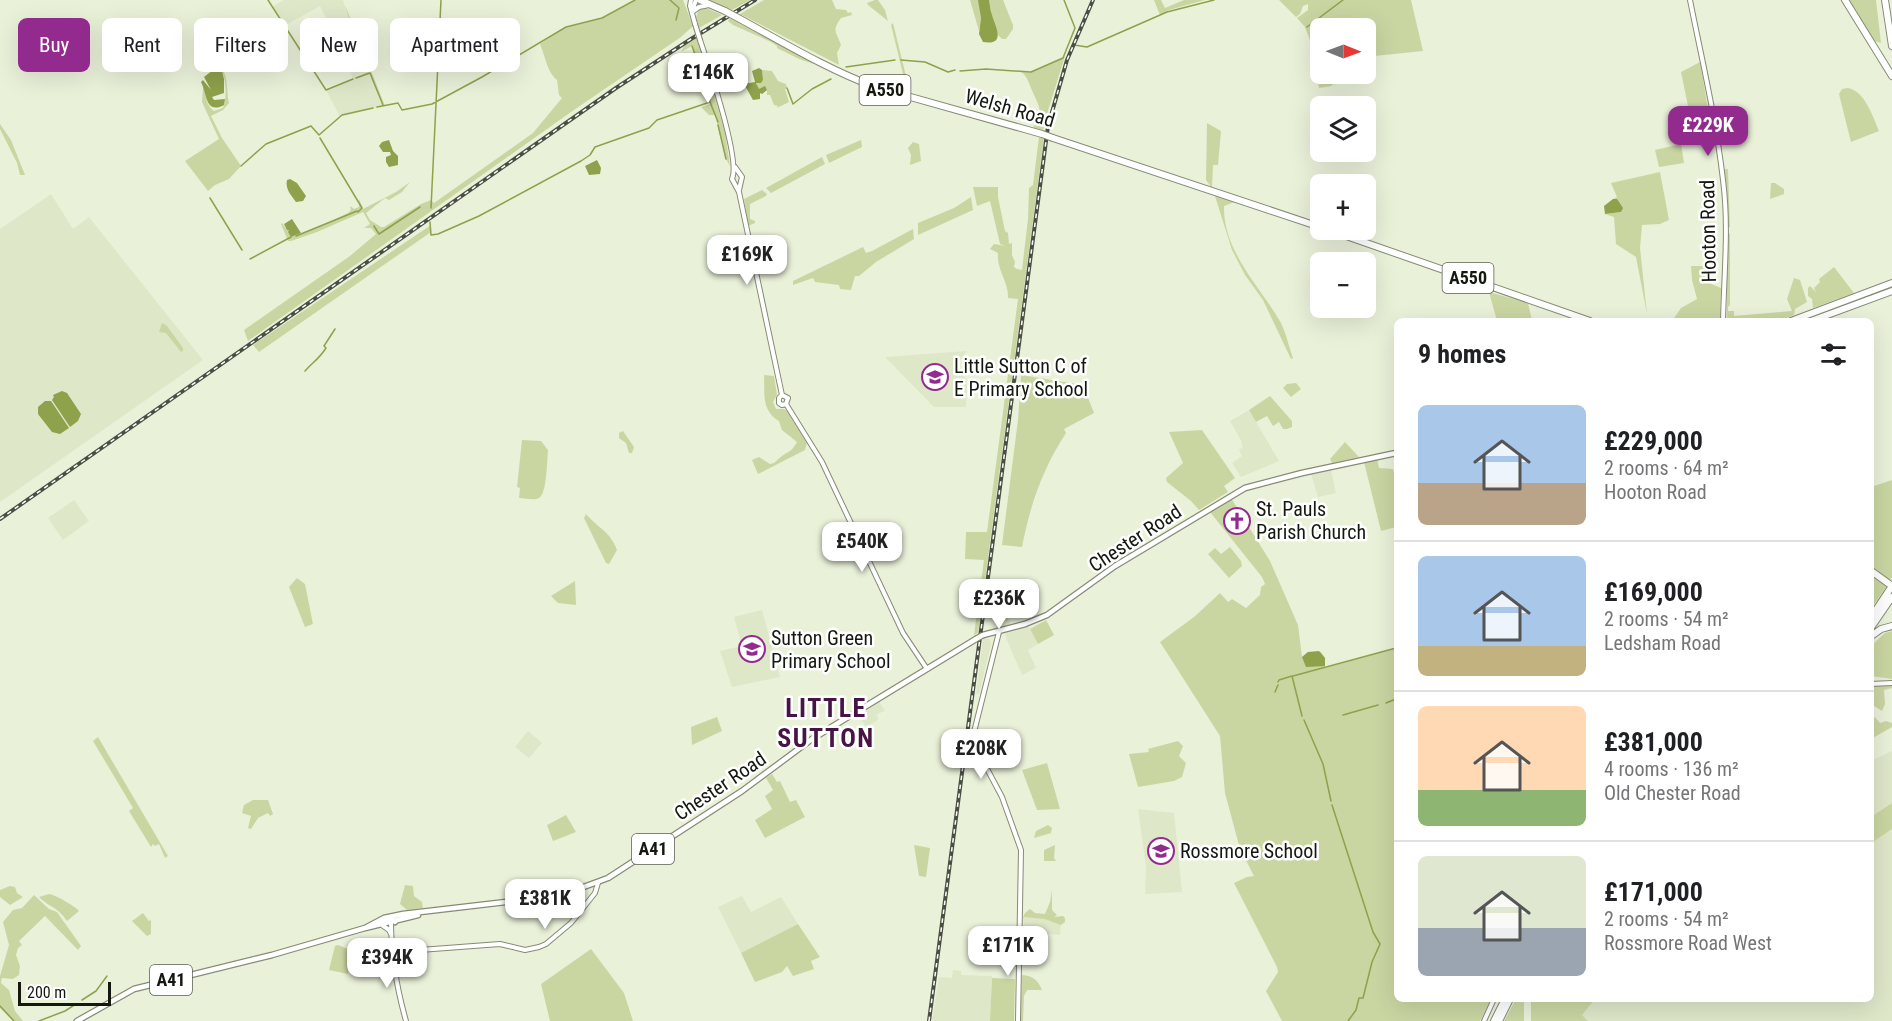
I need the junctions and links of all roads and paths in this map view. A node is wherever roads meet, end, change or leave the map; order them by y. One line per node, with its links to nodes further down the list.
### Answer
1 (689, 0): 7 (main road)
2 (698, 0): 6 (highway, Welsh Road / A550); 7 (main road)
3 (1690, 0): 17 (main road, Hooton Road)
4 (1845, 0): 9 (highway)
5 (1885, 0): 8 (highway)
6 (710, 4): 7 (main road); 12 (highway, Welsh Road / A550, bridge)
7 (692, 12): 10 (main road, bridge)
8 (1892, 46)
9 (1892, 76)
10 (736, 174): 11 (main road); 11 (main road)
11 (737, 183): 20 (main road)
12 (1310, 223)
13 (1358, 240): 16 (highway, A550)
14 (1892, 282): 18 (highway)
15 (1892, 291): 19 (highway)
16 (1581, 318)
17 (1723, 318)
18 (1799, 318)
19 (1819, 318)
20 (782, 395): 21 (main road); 21 (main road)
21 (786, 404): 35 (main road)
22 (1394, 453): 31 (main road, Chester Road / A41)
23 (1874, 573): 24 (highway)
24 (1891, 585): 26 (highway)
25 (1892, 597): 29 (highway)
26 (1883, 601): 27 (highway); 28 (highway)
27 (1874, 608)
28 (1874, 613)
29 (1874, 623)
30 (1892, 626): 32 (highway)
31 (999, 632): 33 (main road, Chester Road / A41); 34 (main road)
32 (1874, 634)
33 (983, 636): 34 (main road); 35 (main road, Chester Road / A41, bridge)
34 (995, 646): 50 (main road)
35 (927, 669): 38 (main road, Chester Road / A41)
36 (1892, 683): 37 (main road)
37 (1874, 684)
38 (598, 883): 39 (main road, Chester Road / A41); 44 (main road)
39 (426, 912): 40 (main road, Chester Road / A41); 40 (main road, Chester Road / A41)
40 (393, 920): 41 (main road, Chester Road / A41); 42 (main road, Chester Road / A41); 43 (main road)
41 (382, 925): 42 (main road, Chester Road / A41); 43 (main road)
42 (365, 928): 48 (main road, Chester Road / A41)
43 (393, 937): 44 (main road)
44 (393, 952): 49 (main road)
45 (1493, 1002): 51 (main road)
46 (1504, 1002): 52 (highway)
47 (1508, 1002): 53 (highway)
48 (76, 1021)
49 (406, 1021)
50 (1018, 1021)
51 (1484, 1021)
52 (1494, 1021)
53 (1499, 1021)

